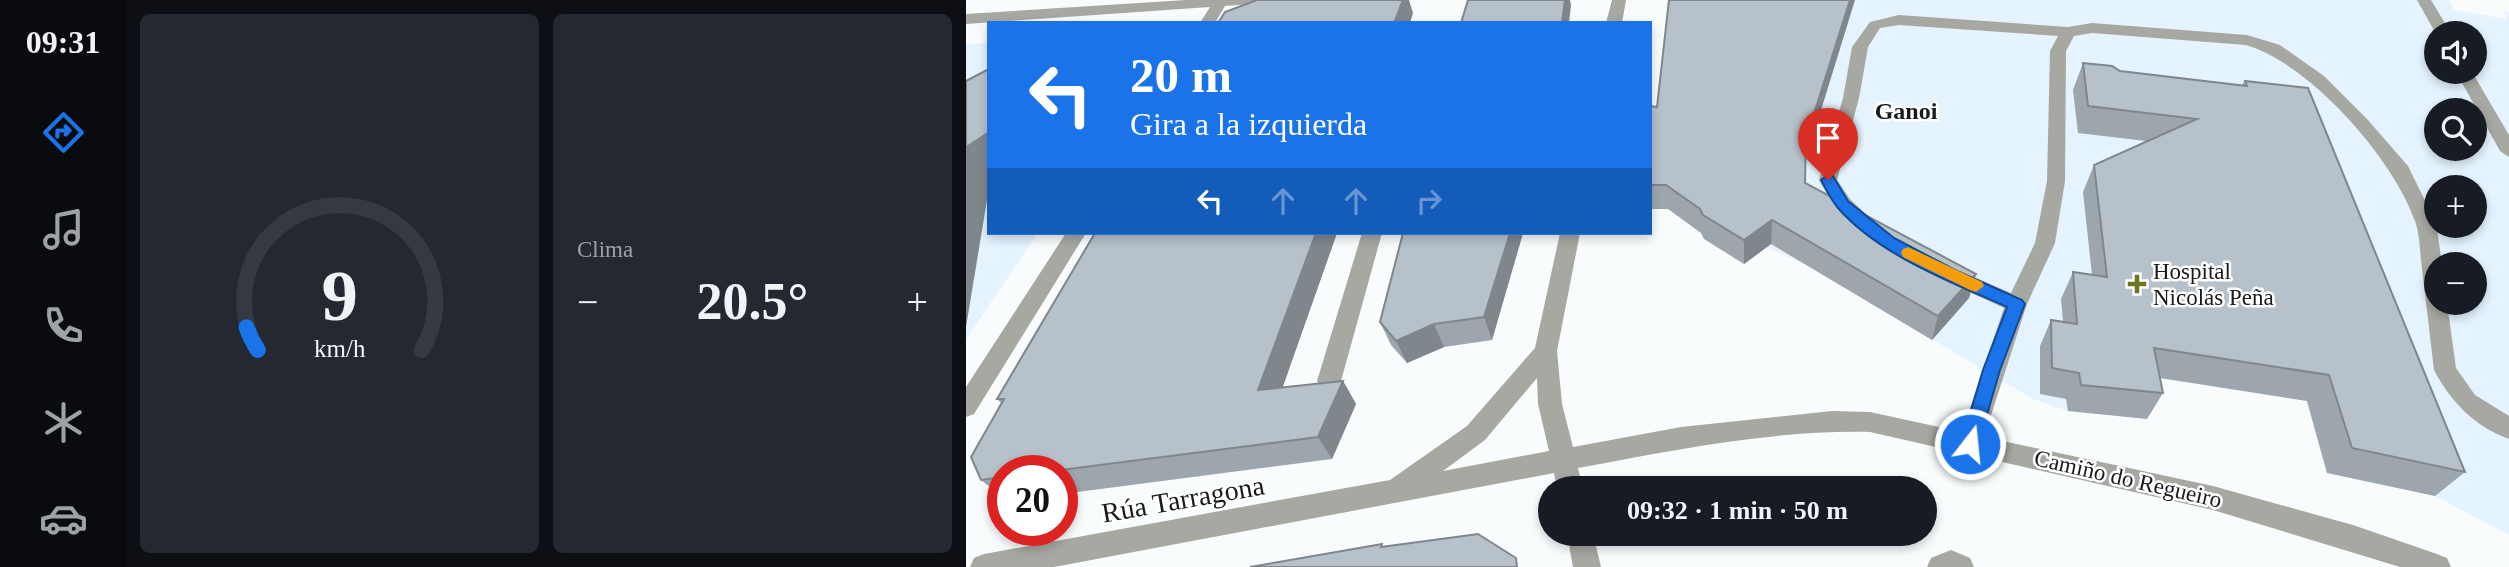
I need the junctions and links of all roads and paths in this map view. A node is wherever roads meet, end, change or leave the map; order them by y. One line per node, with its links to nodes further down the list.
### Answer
1 (1253, 0): 4 (street)
2 (1619, 0): 7 (street)
3 (2424, 0): 8 (street)
4 (1221, 1): 5 (street); 6 (street)
5 (966, 19)
6 (1208, 21)
7 (1614, 21)
8 (2435, 21)
9 (2068, 32): 15 (street); 17 (street); 21 (street)
10 (2471, 84): 11 (street)
11 (2509, 151)
12 (1075, 235): 20 (street)
13 (1371, 235): 19 (street)
14 (1570, 235): 18 (street)
15 (1879, 235)
16 (1937, 268): 17 (street)
17 (2017, 304): 22 (street)
18 (1546, 351): 23 (street); 25 (street, Rúa Tarragona)
19 (1329, 381)
20 (966, 407)
21 (2509, 429)
22 (1970, 444): 23 (street, Camiño do Regueiro); 31 (street, Camiño do Regueiro)
23 (1564, 460): 24 (street); 25 (street, Rúa Tarragona)
24 (1567, 476)
25 (1392, 492): 27 (street, Rúa Tarragona)
26 (1583, 546): 28 (street)
27 (984, 567)
28 (1587, 567)
29 (1941, 567): 30 (street)
30 (1960, 567)
31 (2437, 567)

